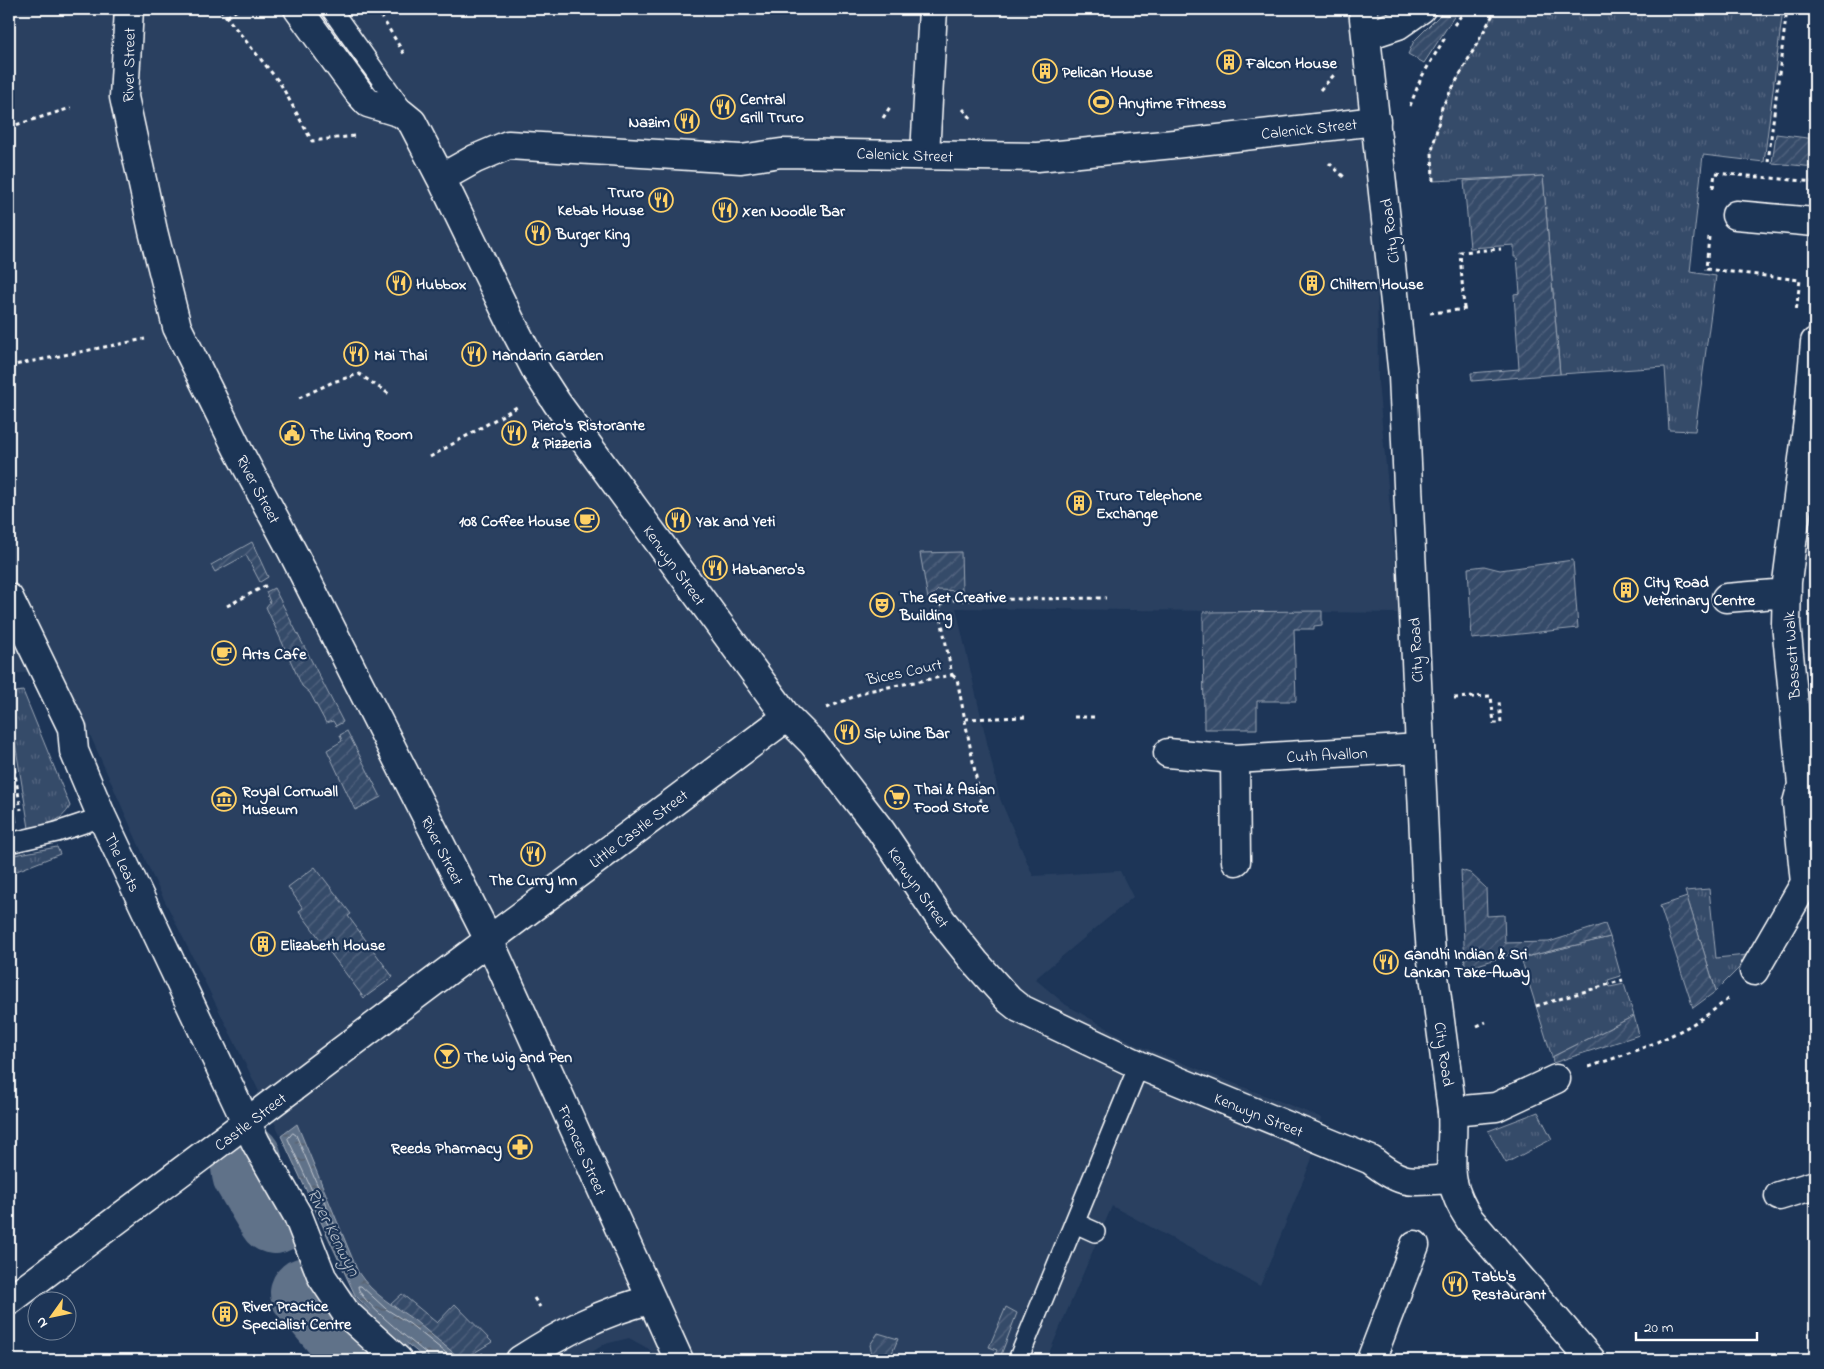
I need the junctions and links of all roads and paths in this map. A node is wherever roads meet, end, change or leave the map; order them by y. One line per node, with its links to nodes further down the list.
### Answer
1 (128, 9): 69 (street, River Street)
2 (220, 9): 11 (path)
3 (238, 9): 11 (path)
4 (298, 9): 21 (street)
5 (331, 9): 21 (lane)
6 (933, 9): 27 (street)
7 (1421, 9): 12 (street)
8 (1466, 9): 18 (path)
9 (1496, 9): 32 (path)
10 (1787, 9): 29 (path)
11 (227, 17): 26 (path)
12 (1365, 22): 20 (street, City Road)
13 (1336, 71): 14 (path)
14 (1315, 93)
15 (891, 100): 19 (path)
16 (961, 103): 24 (path)
17 (71, 108): 25 (path)
18 (1409, 112)
19 (880, 120)
20 (1376, 121): 27 (street, Calenick Street); 61 (street, City Road)
21 (412, 122): 30 (street, Kenwyn Street)
22 (1810, 123): 23 (path)
23 (1815, 123)
24 (976, 124)
25 (9, 127)
26 (360, 136)
27 (925, 154): 30 (street, Calenick Street)
28 (1320, 159): 31 (path)
29 (1768, 162)
30 (441, 178): 55 (street, Kenwyn Street)
31 (1346, 180)
32 (1433, 182)
33 (1736, 215): 34 (street)
34 (1815, 222)
35 (1501, 249): 36 (path)
36 (1423, 314)
37 (149, 338): 39 (path)
38 (1815, 342): 43 (street, Bassett Walk)
39 (9, 366)
40 (389, 394): 41 (path)
41 (299, 398)
42 (518, 406): 44 (path)
43 (1812, 421): 46 (street, Bassett Walk)
44 (430, 457)
45 (276, 580): 50 (path)
46 (1788, 593): 49 (street, Bassett Walk); 70 (street, Bassett Walk)
47 (9, 598): 66 (street, The Leats)
48 (1106, 598): 51 (path, Bices Court)
49 (1726, 598)
50 (227, 606)
51 (952, 675): 54 (path, Bices Court); 59 (path)
52 (1447, 698): 53 (path)
53 (1499, 701)
54 (826, 708)
55 (787, 717): 69 (street, Little Castle Street); 75 (street, Kenwyn Street)
56 (1026, 717): 59 (path)
57 (1074, 717): 58 (path)
58 (1094, 717)
59 (966, 720): 64 (path)
60 (9, 737): 65 (path)
61 (1420, 748): 63 (street, Cuth Avallon); 77 (street, City Road)
62 (1168, 752): 63 (street, Cuth Avallon)
63 (1235, 759): 68 (street)
64 (982, 808)
65 (22, 816)
66 (102, 817): 67 (lane); 78 (street, The Leats)
67 (9, 843)
68 (1236, 861)
69 (489, 940): 78 (street, Castle Street); 86 (street, Frances Street)
70 (1754, 971): 76 (path)
71 (1622, 980): 72 (path)
72 (1536, 1006)
73 (1486, 1022): 74 (path)
74 (1477, 1025)
75 (1139, 1065): 79 (street, Kenwyn Street); 82 (lane)
76 (1556, 1079): 77 (street)
77 (1452, 1111): 79 (street, City Road)
78 (247, 1124): 85 (street, Castle Street); 88 (street, The Leats)
79 (1451, 1179): 94 (street)
80 (1815, 1185): 81 (street)
81 (1779, 1196)
82 (1075, 1223): 83 (lane); 92 (lane)
83 (1095, 1232)
84 (1415, 1245): 93 (street)
85 (9, 1300)
86 (650, 1300): 90 (street); 91 (street, Frances Street)
87 (488, 1351): 89 (path)
88 (398, 1360)
89 (473, 1360)
90 (520, 1360)
91 (678, 1360)
92 (1018, 1360)
93 (1371, 1360)
94 (1591, 1360)

